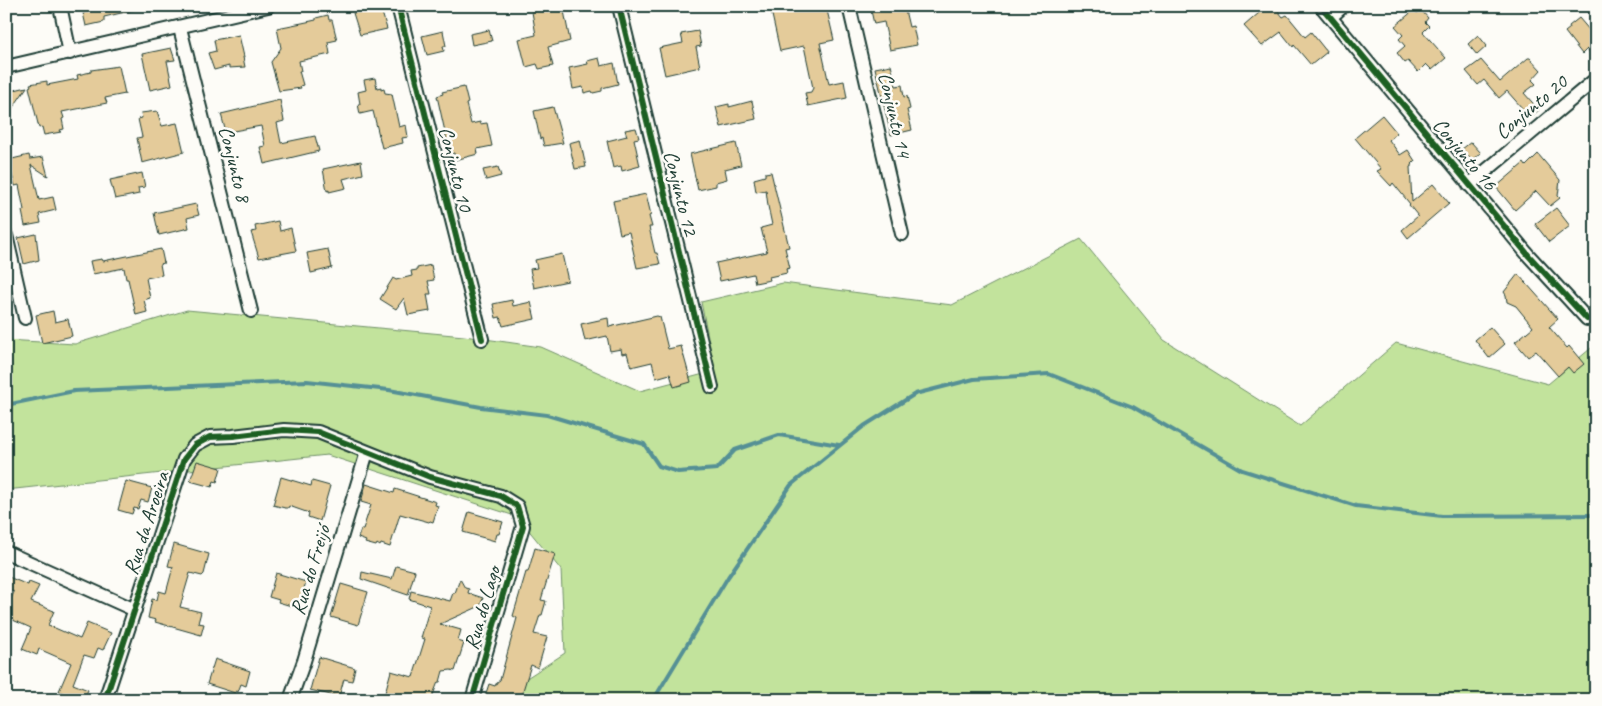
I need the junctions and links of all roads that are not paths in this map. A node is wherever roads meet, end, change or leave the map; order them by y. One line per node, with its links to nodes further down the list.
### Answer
1 (60, 6): 10 (street)
2 (268, 6): 9 (street)
3 (398, 6): 19 (street, Conjunto 10)
4 (619, 6): 20 (street, Conjunto 12)
5 (849, 6): 14 (street, Conjunto 14)
6 (1321, 6): 8 (street, Conjunto 16)
7 (1343, 6): 8 (street)
8 (1330, 17): 13 (street, Conjunto 16)
9 (180, 28): 10 (street); 16 (street, Conjunto 8)
10 (70, 53): 11 (street)
11 (6, 67)
12 (1596, 79): 13 (street, Conjunto 20)
13 (1469, 185): 18 (street, Conjunto 16)
14 (902, 234)
15 (6, 235): 17 (street)
16 (251, 311)
17 (25, 318)
18 (1587, 319)
19 (482, 340)
20 (712, 387)
21 (367, 452): 22 (street, Rua da Aroeira); 24 (street, Rua da Aroeira); 26 (street, Rua do Freijó)
22 (523, 526): 27 (street, Rua do Lago)
23 (6, 552): 24 (street)
24 (135, 610): 25 (street, Rua da Aroeira)
25 (105, 700)
26 (290, 700)
27 (472, 700)

